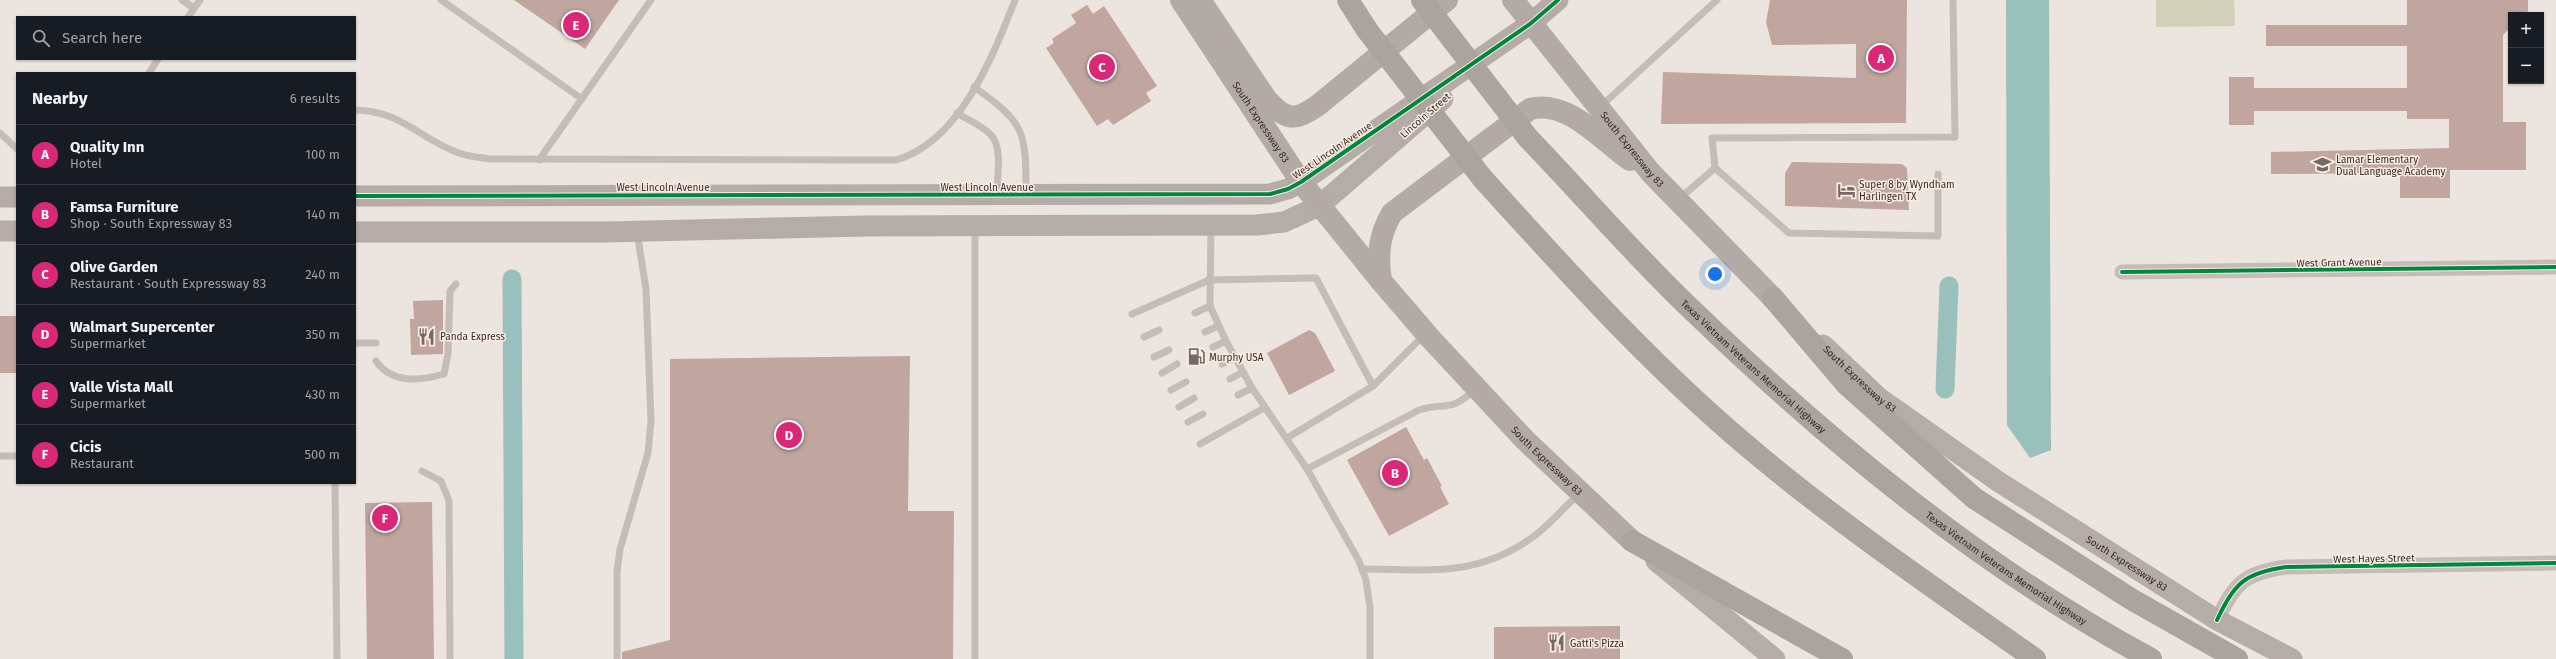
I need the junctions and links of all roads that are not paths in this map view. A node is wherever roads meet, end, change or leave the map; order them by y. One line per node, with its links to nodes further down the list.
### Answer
1 (182, 0): 15 (lane)
2 (200, 0): 15 (lane)
3 (441, 0): 21 (lane)
4 (651, 0): 21 (lane)
5 (1016, 0): 20 (lane)
6 (1181, 0): 31 (main road, South Expressway 83)
7 (1200, 0): 10 (main road)
8 (1348, 0): 102 (highway, bridge)
9 (1422, 0): 103 (highway, Texas Vietnam Veterans Memorial Highway, bridge)
10 (1447, 0)
11 (1513, 0): 17 (main road, South Expressway 83)
12 (1558, 0): 17 (street, West Lincoln Avenue)
13 (1717, 0): 22 (lane)
14 (1953, 0): 28 (lane)
15 (194, 8): 16 (lane)
16 (189, 16)
17 (1530, 24): 22 (main road, South Expressway 83); 31 (street, West Lincoln Avenue); 38 (street, Lincoln Street)
18 (157, 60): 19 (lane)
19 (150, 72)
20 (974, 87): 24 (lane); 33 (lane)
21 (582, 99): 27 (lane)
22 (1598, 108): 29 (main road, South Expressway 83)
23 (356, 110): 27 (lane)
24 (958, 113): 27 (lane); 32 (lane)
25 (0, 133): 26 (lane)
26 (16, 148)
27 (539, 160)
28 (1715, 168): 30 (lane); 37 (lane)
29 (1651, 174): 37 (main road, South Expressway 83); 48 (main road)
30 (1938, 174)
31 (1301, 182): 33 (street, West Lincoln Avenue); 38 (main road, South Expressway 83)
32 (996, 195): 33 (street, West Lincoln Avenue); 34 (street, West Lincoln Avenue)
33 (1026, 195)
34 (356, 196)
35 (0, 197): 36 (street)
36 (16, 197)
37 (1678, 201): 50 (main road, South Expressway 83)
38 (1319, 206): 39 (street); 48 (main road, South Expressway 83)
39 (1211, 225): 40 (street); 47 (lane)
40 (975, 226): 43 (street); 98 (lane)
41 (0, 231): 42 (street)
42 (16, 231)
43 (637, 231): 44 (street); 97 (lane)
44 (356, 232)
45 (2556, 267): 46 (street, West Grant Avenue)
46 (2122, 272)
47 (1209, 280): 51 (lane); 53 (lane); 73 (lane)
48 (1381, 281): 57 (main road, South Expressway 83)
49 (456, 284): 66 (lane)
50 (1773, 298): 94 (street, South Expressway 83); 104 (highway)
51 (1210, 306): 52 (lane); 54 (lane)
52 (1195, 313)
53 (1132, 314)
54 (1218, 326): 56 (lane); 59 (lane)
55 (1159, 330): 58 (lane)
56 (1205, 332)
57 (1426, 333): 73 (lane); 75 (main road, South Expressway 83)
58 (1144, 337)
59 (1226, 342): 62 (lane); 65 (lane)
60 (356, 343): 61 (lane)
61 (376, 343)
62 (1213, 348)
63 (1169, 350): 64 (lane)
64 (1154, 357)
65 (1235, 357): 68 (lane); 69 (lane)
66 (376, 361)
67 (1177, 364): 70 (lane)
68 (1222, 364)
69 (1243, 372): 71 (lane); 74 (lane)
70 (1162, 373)
71 (1230, 379)
72 (1186, 382): 76 (lane)
73 (1373, 386): 83 (lane)
74 (1252, 388): 77 (lane); 80 (lane)
75 (1477, 388): 87 (lane); 90 (main road, South Expressway 83)
76 (1171, 390)
77 (1238, 395)
78 (1194, 398): 79 (lane)
79 (1179, 407)
80 (1264, 408): 83 (lane); 84 (lane)
81 (1203, 414): 82 (lane)
82 (1188, 422)
83 (1287, 438): 87 (lane)
84 (1200, 444)
85 (0, 456): 86 (lane)
86 (16, 456)
87 (1307, 469): 93 (lane)
88 (422, 471): 96 (lane)
89 (335, 484): 95 (lane)
90 (1580, 492): 91 (main road, South Expressway 83); 93 (lane)
91 (1632, 541): 100 (street, South Expressway 83); 101 (highway)
92 (2556, 563): 94 (street, West Hayes Street)
93 (1362, 569): 99 (lane)
94 (2217, 620): 105 (street, South Expressway 83)
95 (337, 659)
96 (450, 659)
97 (617, 659)
98 (975, 659)
99 (1370, 659)
100 (1775, 659)
101 (1842, 659)
102 (2035, 659)
103 (2151, 659)
104 (2237, 659)
105 (2292, 659)

